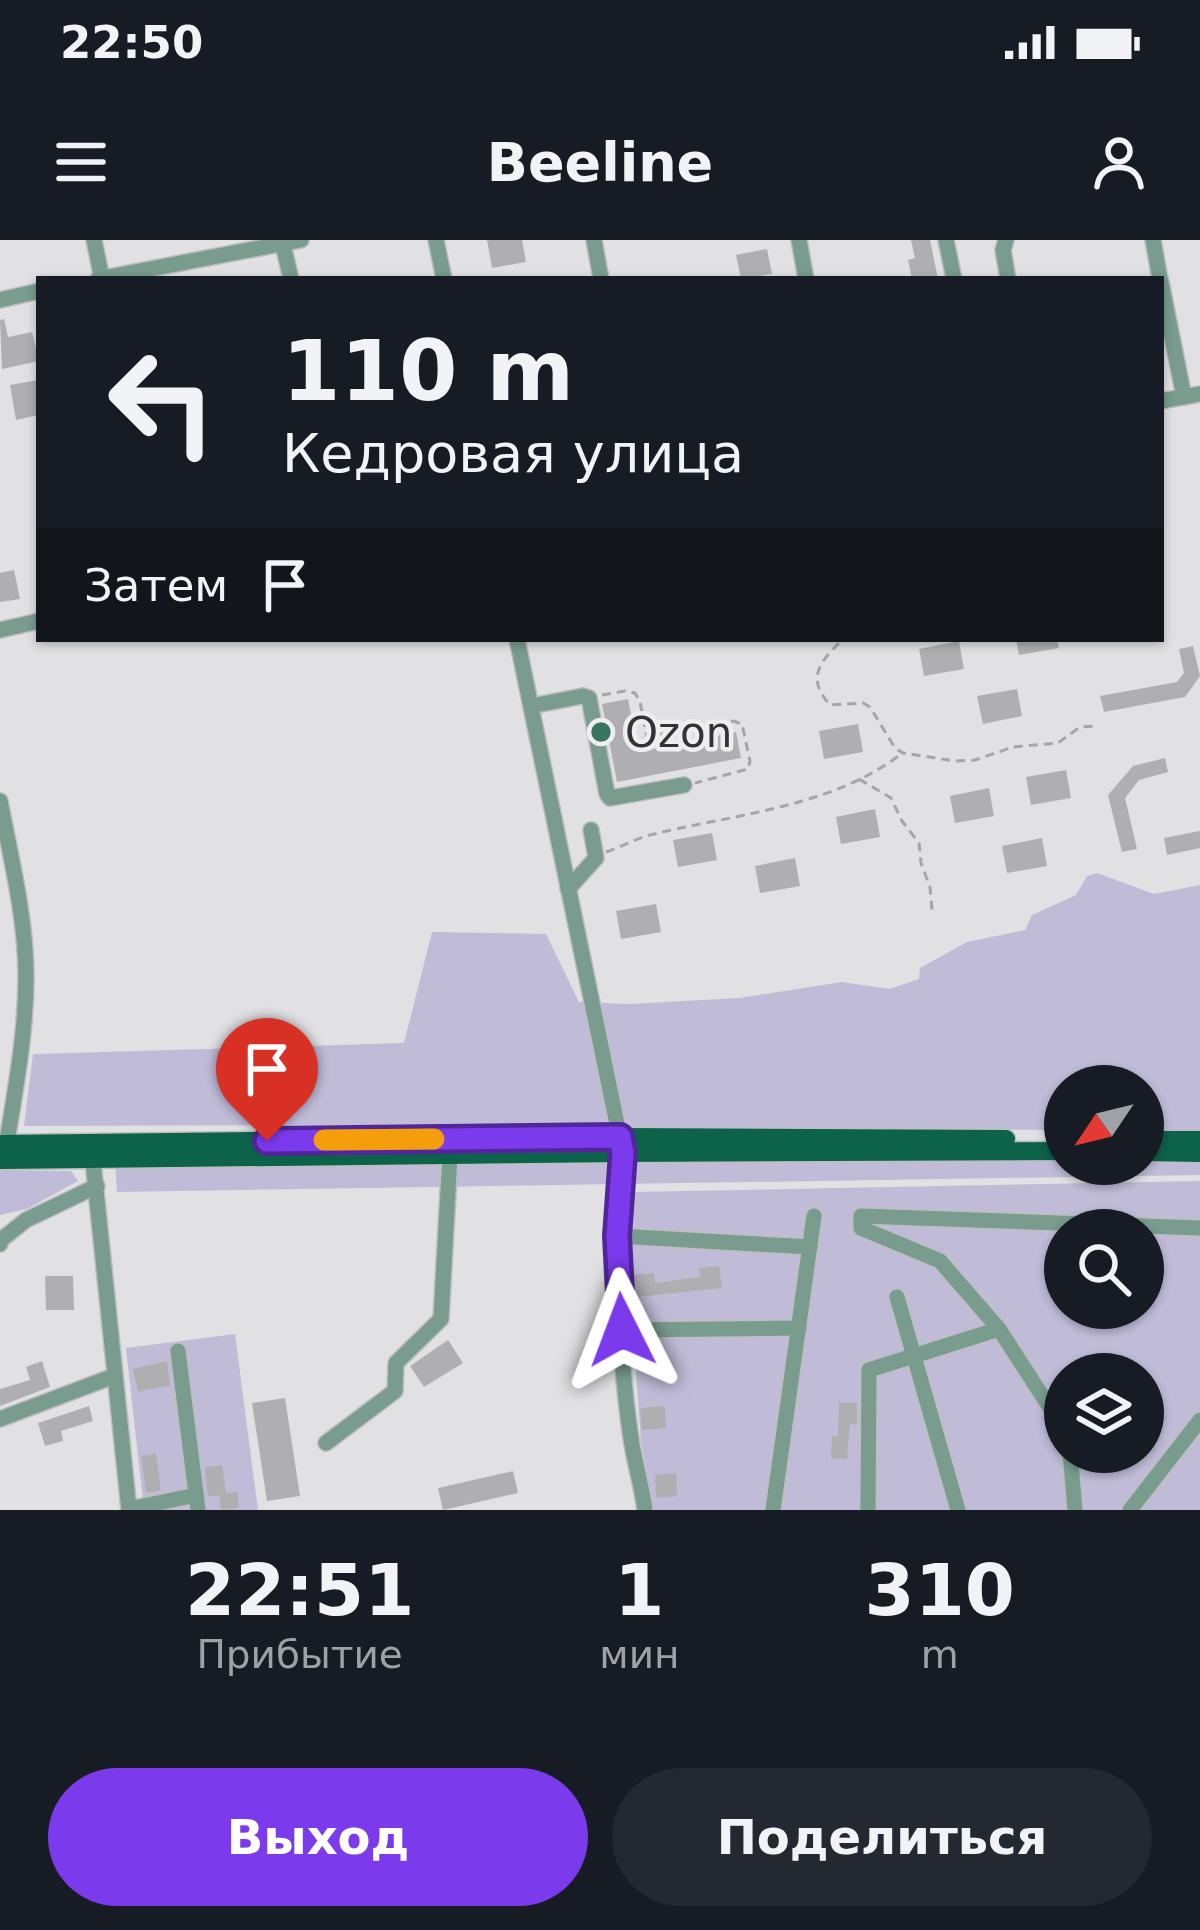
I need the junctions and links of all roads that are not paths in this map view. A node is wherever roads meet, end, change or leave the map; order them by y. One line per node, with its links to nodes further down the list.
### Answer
1 (94, 240): 10 (street)
2 (301, 240): 9 (street)
3 (436, 240): 13 (street)
4 (594, 240): 14 (street)
5 (799, 240): 15 (street)
6 (946, 240): 16 (street)
7 (1006, 240): 17 (street)
8 (1153, 240): 18 (street)
9 (283, 242): 11 (street); 12 (street)
10 (100, 276)
11 (116, 276)
12 (290, 276)
13 (443, 276)
14 (600, 276)
15 (805, 276)
16 (953, 276)
17 (1007, 276)
18 (1160, 276)
19 (1164, 291): 22 (street)
20 (36, 292): 21 (street)
21 (0, 299)
22 (1192, 395)
23 (36, 622): 24 (street)
24 (0, 629)
25 (518, 642): 26 (street)
26 (531, 706): 27 (street); 30 (street)
27 (684, 785)
28 (0, 801): 37 (street)
29 (591, 830): 30 (street)
30 (568, 889): 34 (street)
31 (1044, 1139): 34 (main road)
32 (1164, 1140): 33 (main road)
33 (1200, 1140)
34 (622, 1145): 35 (main road); 36 (main road); 40 (main road); 44 (street)
35 (92, 1151): 37 (main road); 40 (main road); 41 (street)
36 (1044, 1151)
37 (3, 1152)
38 (1164, 1152): 39 (main road)
39 (1200, 1153)
40 (450, 1155): 57 (street)
41 (97, 1186): 45 (street); 53 (street)
42 (814, 1216): 46 (street)
43 (1200, 1228): 49 (street)
44 (617, 1236): 46 (street); 50 (street)
45 (0, 1244)
46 (810, 1247): 48 (street)
47 (896, 1297): 52 (street)
48 (799, 1328): 50 (street); 62 (street)
49 (999, 1329): 52 (street); 54 (street)
50 (622, 1330): 61 (street)
51 (178, 1352): 59 (street)
52 (914, 1358): 63 (street); 64 (street)
53 (114, 1376): 55 (street); 60 (street)
54 (1044, 1399)
55 (0, 1419)
56 (1197, 1432): 66 (street)
57 (326, 1443)
58 (1072, 1473): 65 (street)
59 (197, 1502): 60 (street)
60 (129, 1510)
61 (645, 1510)
62 (773, 1510)
63 (868, 1510)
64 (958, 1510)
65 (1075, 1510)
66 (1130, 1510)

